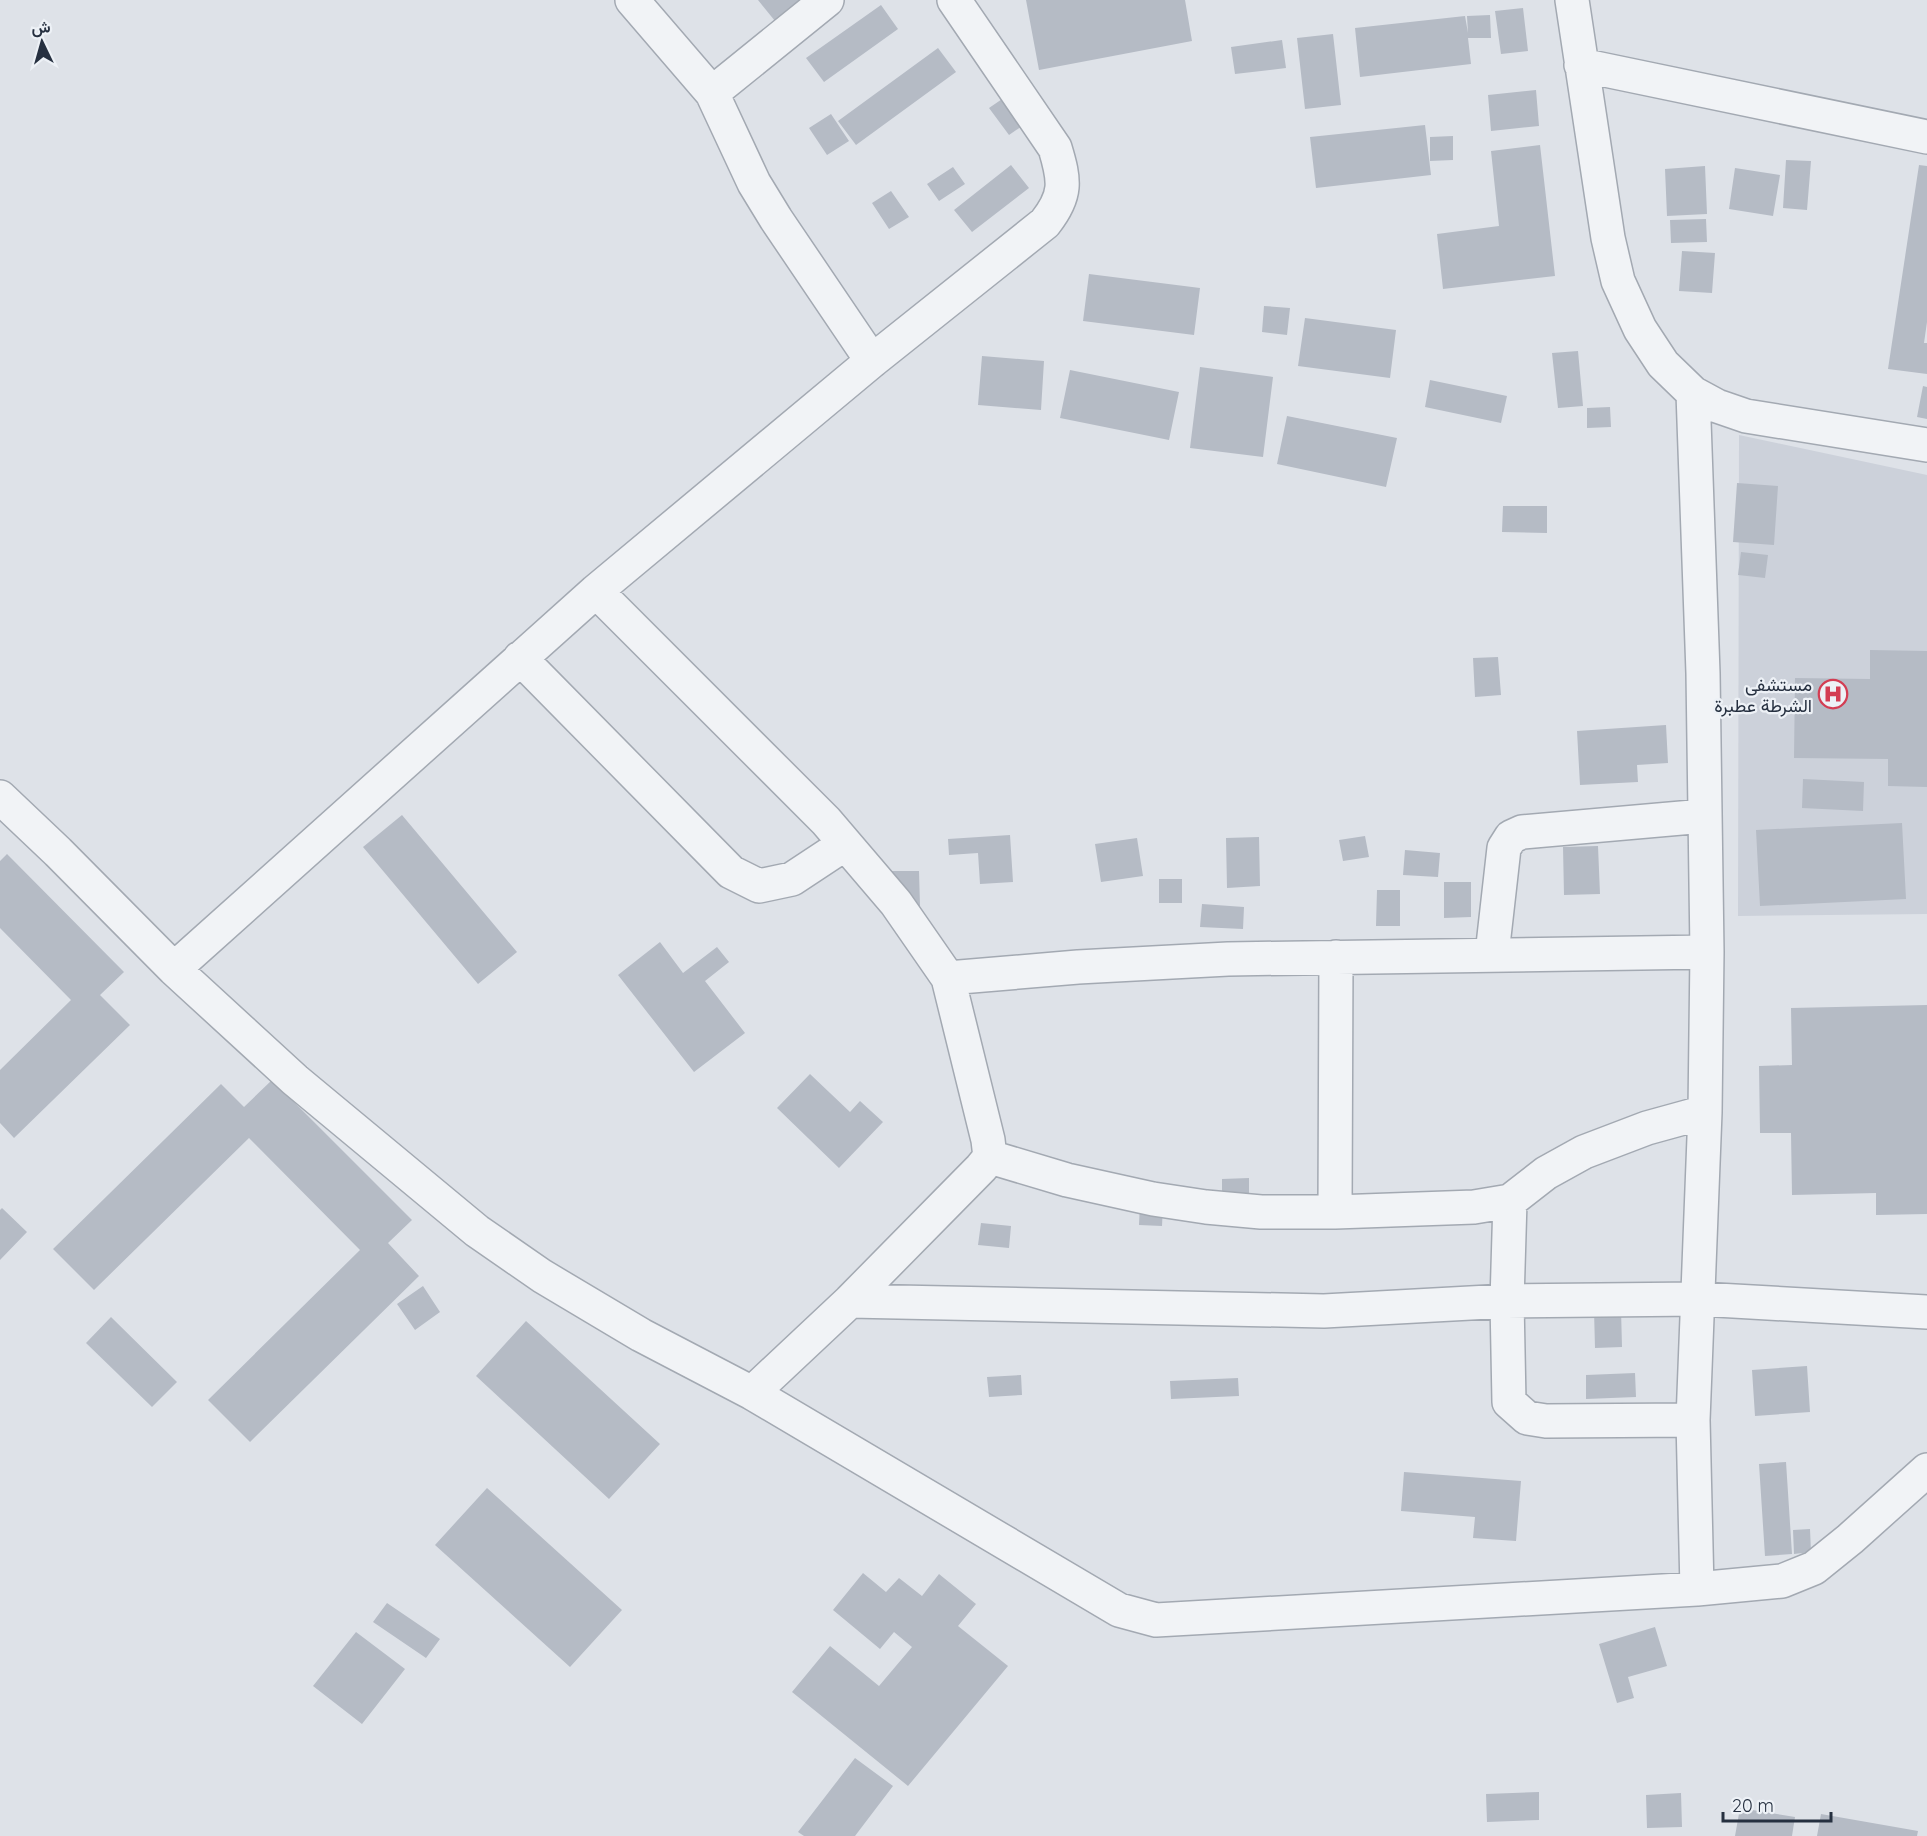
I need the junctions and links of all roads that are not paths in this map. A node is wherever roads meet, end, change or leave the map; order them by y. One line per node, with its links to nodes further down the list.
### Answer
1 (632, 0): 6 (street)
2 (827, 0): 6 (street)
3 (954, 0): 8 (street)
4 (1572, 0): 5 (street)
5 (1581, 65): 7 (street); 9 (street)
6 (712, 93): 8 (street)
7 (1927, 137)
8 (872, 361): 11 (street)
9 (1694, 393): 10 (street); 14 (street)
10 (1927, 445)
11 (596, 591): 12 (street); 15 (street)
12 (520, 658): 15 (street); 19 (street)
13 (0, 797): 19 (street)
14 (1704, 816): 16 (street); 17 (street)
15 (846, 844): 20 (street)
16 (1707, 952): 17 (street); 21 (street)
17 (1492, 954): 18 (street)
18 (1336, 957): 20 (street); 24 (street)
19 (174, 969): 29 (street)
20 (948, 978): 22 (street)
21 (1706, 1112): 23 (street); 25 (street)
22 (990, 1157): 24 (street); 27 (street)
23 (1510, 1201): 24 (street); 26 (street)
24 (1335, 1212)
25 (1699, 1299): 26 (street); 28 (street); 30 (street)
26 (1507, 1300): 27 (street); 30 (street)
27 (850, 1301): 29 (street)
28 (1927, 1312)
29 (752, 1393): 32 (street)
30 (1693, 1420): 32 (street)
31 (1927, 1470): 32 (street)
32 (1697, 1589)

